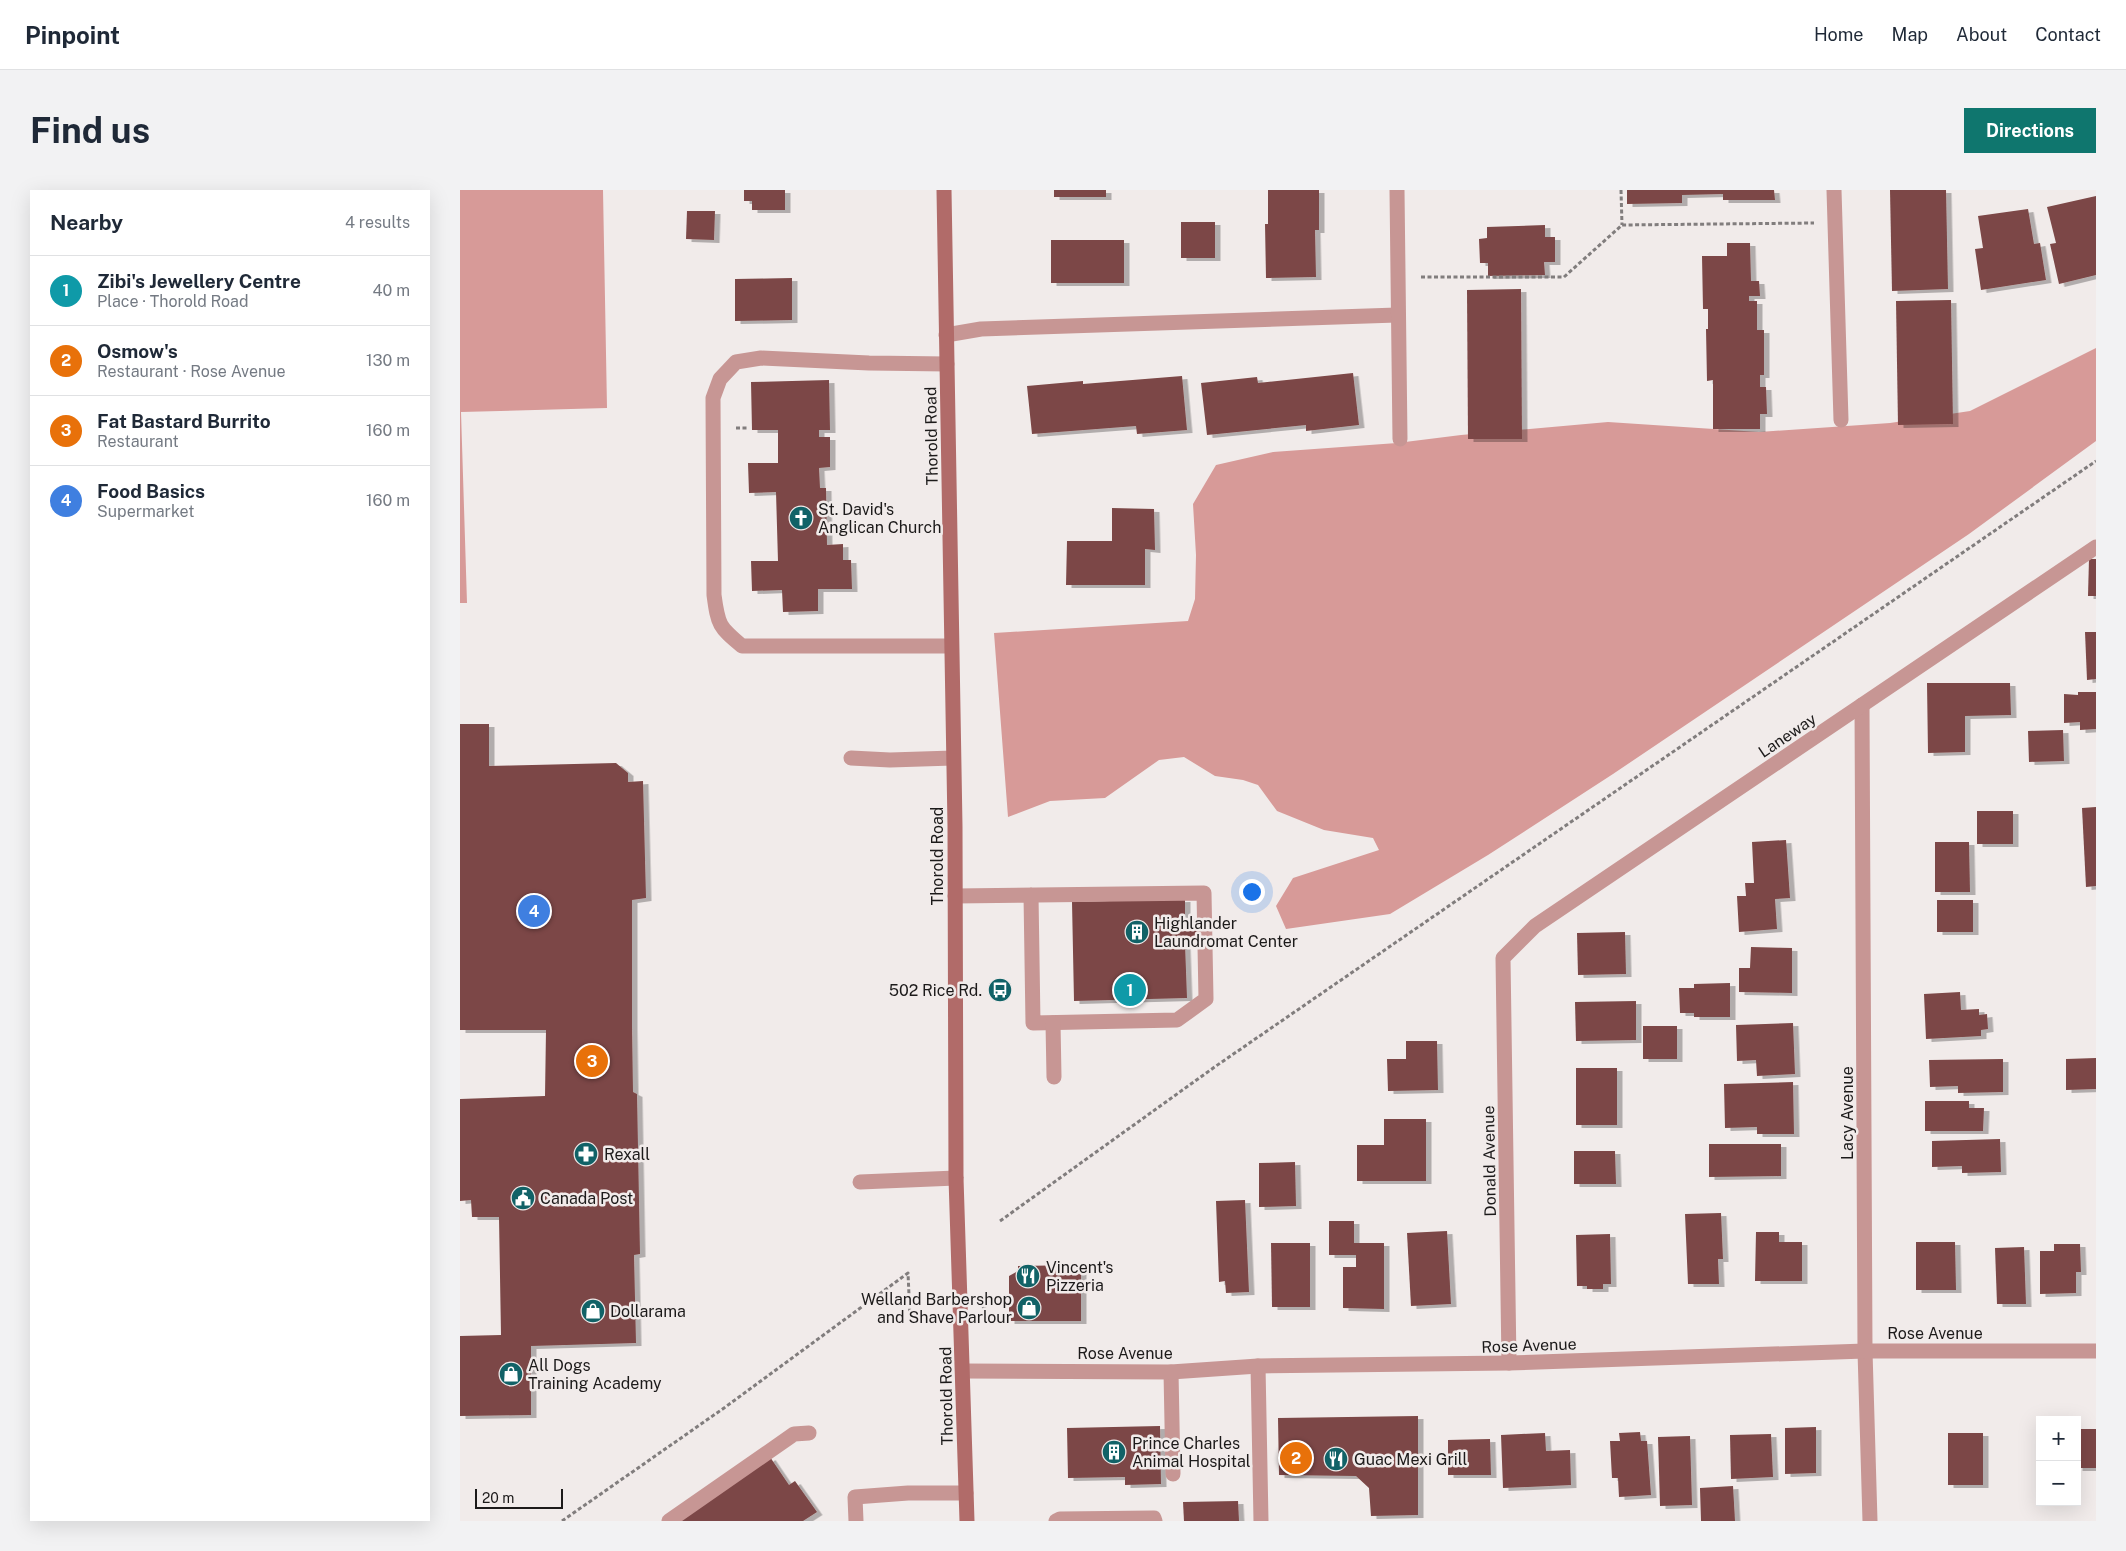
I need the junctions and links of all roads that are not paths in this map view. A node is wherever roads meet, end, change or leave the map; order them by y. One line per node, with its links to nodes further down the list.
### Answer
1 (944, 190): 5 (street, Thorold Road)
2 (1396, 190): 4 (street)
3 (1834, 190): 7 (street)
4 (1397, 315): 5 (street); 8 (street)
5 (946, 336): 6 (street, Thorold Road)
6 (947, 364): 10 (street, Thorold Road); 10 (street)
7 (1841, 420)
8 (1400, 439)
9 (2096, 547): 11 (street, Laneway)
10 (950, 646): 13 (street, Thorold Road)
11 (1862, 705): 16 (street, Laneway); 21 (street, Lacy Avenue)
12 (851, 758): 13 (street)
13 (953, 758): 15 (street, Thorold Road)
14 (1031, 895): 15 (street); 17 (street); 17 (street)
15 (955, 896): 19 (street, Thorold Road)
16 (1503, 958): 23 (street, Donald Avenue)
17 (1052, 1023): 18 (street)
18 (1054, 1077)
19 (956, 1178): 20 (street); 25 (street, Thorold Road)
20 (860, 1182)
21 (1865, 1351): 22 (street, Rose Avenue); 23 (street, Rose Avenue); 36 (street, Lacy Avenue)
22 (2096, 1351)
23 (1509, 1363): 24 (street, Rose Avenue)
24 (1258, 1366): 26 (street, Rose Avenue); 35 (street)
25 (964, 1370): 26 (street, Rose Avenue); 29 (street, Thorold Road)
26 (1171, 1372): 28 (street)
27 (809, 1433): 31 (street)
28 (1173, 1474)
29 (966, 1493): 30 (street, Thorold Road); 32 (street)
30 (966, 1520)
31 (669, 1521)
32 (856, 1521)
33 (1056, 1521): 34 (street)
34 (1155, 1521)
35 (1261, 1521)
36 (1870, 1521)

